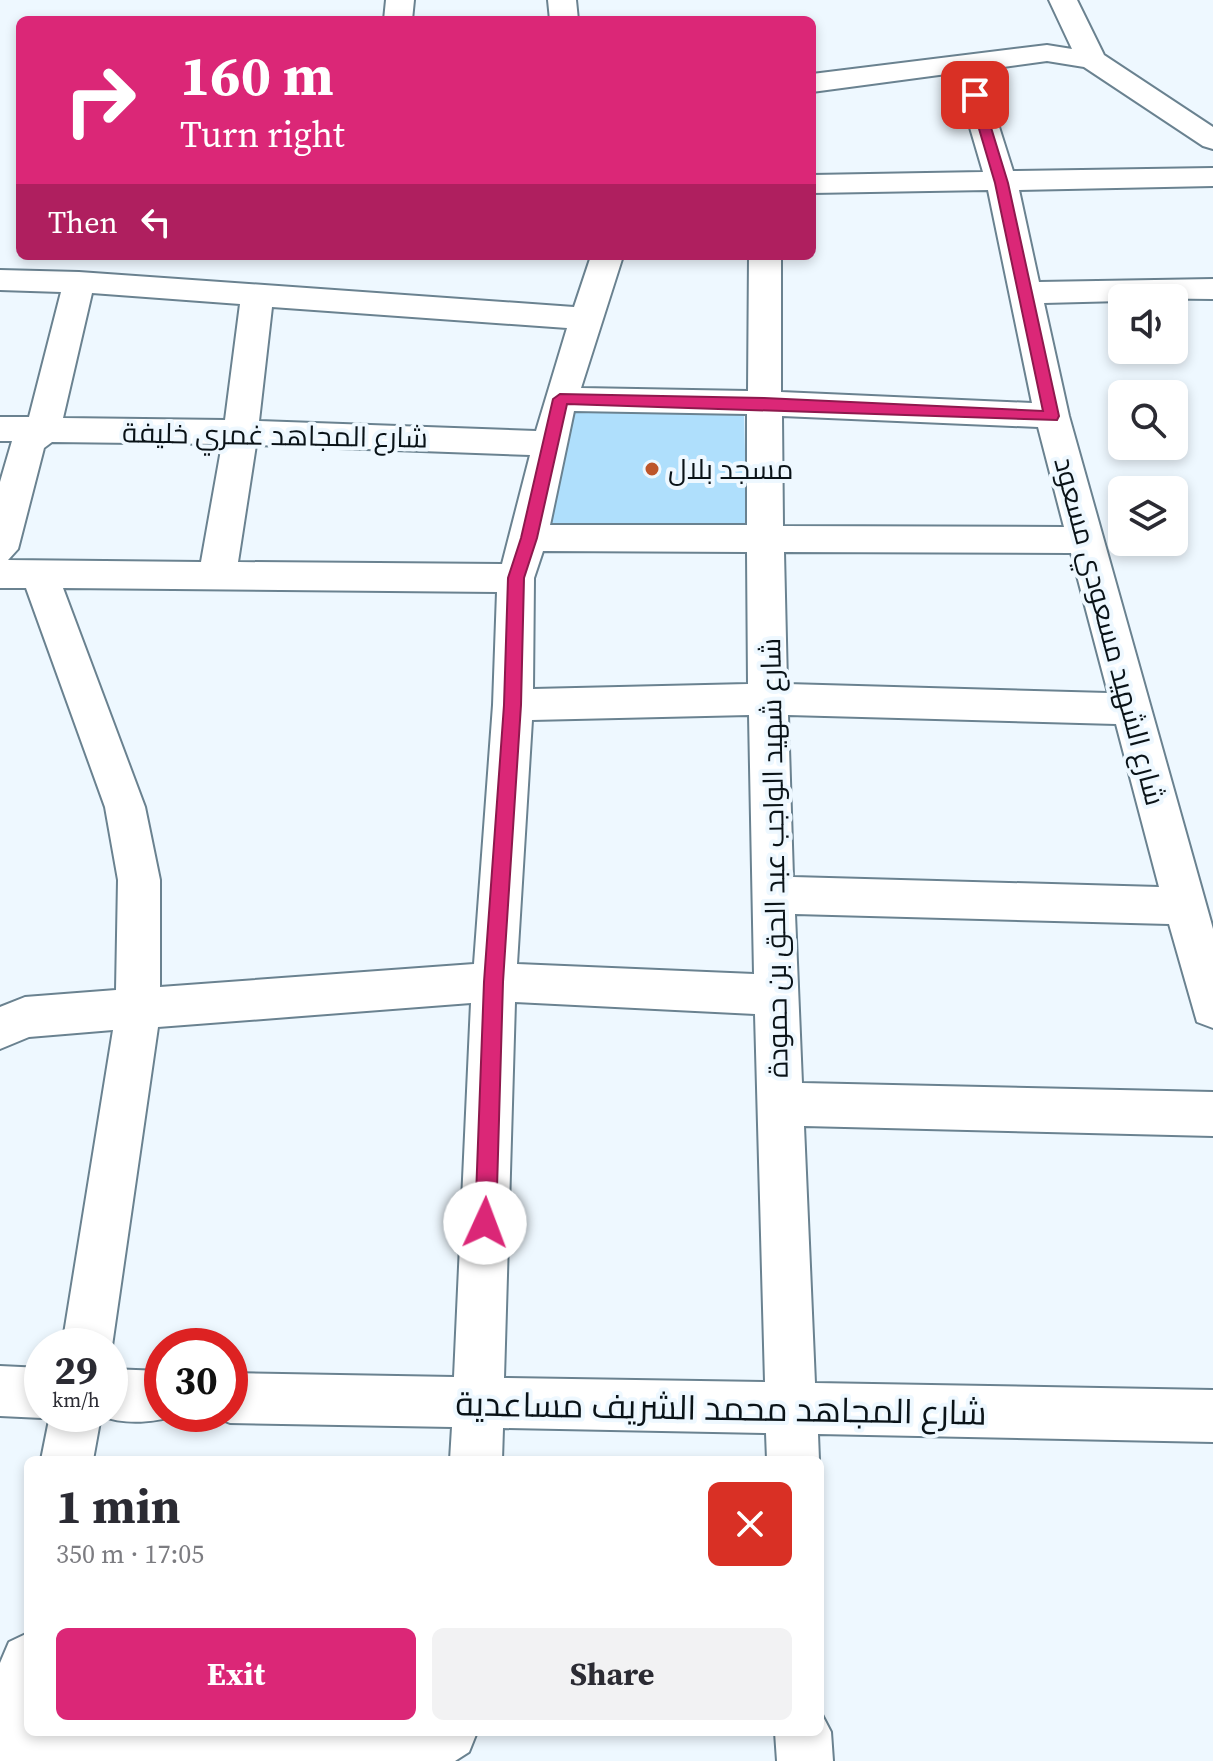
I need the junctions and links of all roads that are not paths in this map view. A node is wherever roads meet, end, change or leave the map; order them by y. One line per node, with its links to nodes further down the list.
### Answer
1 (1063, 0): 2 (street)
2 (1092, 60): 3 (street); 5 (street)
3 (966, 66): 4 (street); 7 (street, شارع الشهيد مسعودي مسعود)
4 (816, 83)
5 (1213, 140)
6 (1213, 177): 7 (street)
7 (1002, 183): 8 (street); 14 (street, شارع الشهيد مسعودي مسعود)
8 (816, 184)
9 (606, 260): 16 (street)
10 (765, 260): 18 (street, شارع شهيد الواجب عبد الحق بن حمودة)
11 (0, 280): 12 (street)
12 (79, 282): 15 (street); 21 (street)
13 (1213, 289): 14 (street)
14 (1025, 293): 19 (street, شارع الشهيد مسعودي مسعود)
15 (257, 295): 16 (street); 22 (street)
16 (586, 319): 17 (street)
17 (560, 399): 18 (street); 23 (street)
18 (764, 403): 19 (street); 25 (street, شارع شهيد الواجب عبد الحق بن حمودة)
19 (1052, 416): 26 (street, شارع الشهيد مسعودي مسعود)
20 (0, 429): 21 (street, شارع المجاهد غمري خليفة)
21 (43, 430): 22 (street, شارع المجاهد غمري خليفة); 27 (street)
22 (241, 432): 23 (street, شارع المجاهد غمري خليفة); 29 (street)
23 (551, 444): 24 (street)
24 (529, 538): 25 (street); 30 (street)
25 (767, 538): 26 (street); 31 (street, شارع شهيد الواجب عبد الحق بن حمودة)
26 (1084, 540): 33 (street, شارع الشهيد مسعودي مسعود)
27 (0, 549)
28 (20, 574): 29 (street); 39 (street)
29 (217, 577): 30 (street)
30 (516, 578): 32 (street)
31 (770, 699): 32 (street); 33 (street); 34 (street, شارع شهيد الواجب عبد الحق بن حمودة)
32 (513, 705): 36 (street)
33 (1131, 709): 35 (street, شارع الشهيد مسعودي مسعود)
34 (774, 895): 35 (street); 37 (street, شارع شهيد الواجب عبد الحق بن حمودة)
35 (1185, 906): 38 (street, شارع الشهيد مسعودي مسعود)
36 (494, 982): 37 (street); 39 (street); 47 (street)
37 (777, 995): 41 (street, شارع شهيد الواجب عبد الحق بن حمودة)
38 (1213, 1008)
39 (138, 1010): 40 (street); 43 (street)
40 (0, 1029)
41 (781, 1104): 42 (street); 48 (street, شارع شهيد الواجب عبد الحق بن حمودة)
42 (1213, 1114)
43 (90, 1328)
44 (0, 1391): 45 (street)
45 (24, 1392)
46 (248, 1398): 47 (street, شارع المجاهد محمد الشريف مساعدية)
47 (479, 1404): 48 (street, شارع المجاهد محمد الشريف مساعدية); 52 (street)
48 (791, 1410): 49 (street, شارع المجاهد محمد الشريف مساعدية); 53 (street, شارع شهيد الواجب عبد الحق بن حمودة)
49 (1213, 1416)
50 (72, 1432): 51 (street)
51 (68, 1456)
52 (476, 1456)
53 (793, 1456)
54 (24, 1677): 57 (street)
55 (443, 1736): 57 (street)
56 (803, 1736): 58 (street)
57 (5, 1752)
58 (805, 1761)

